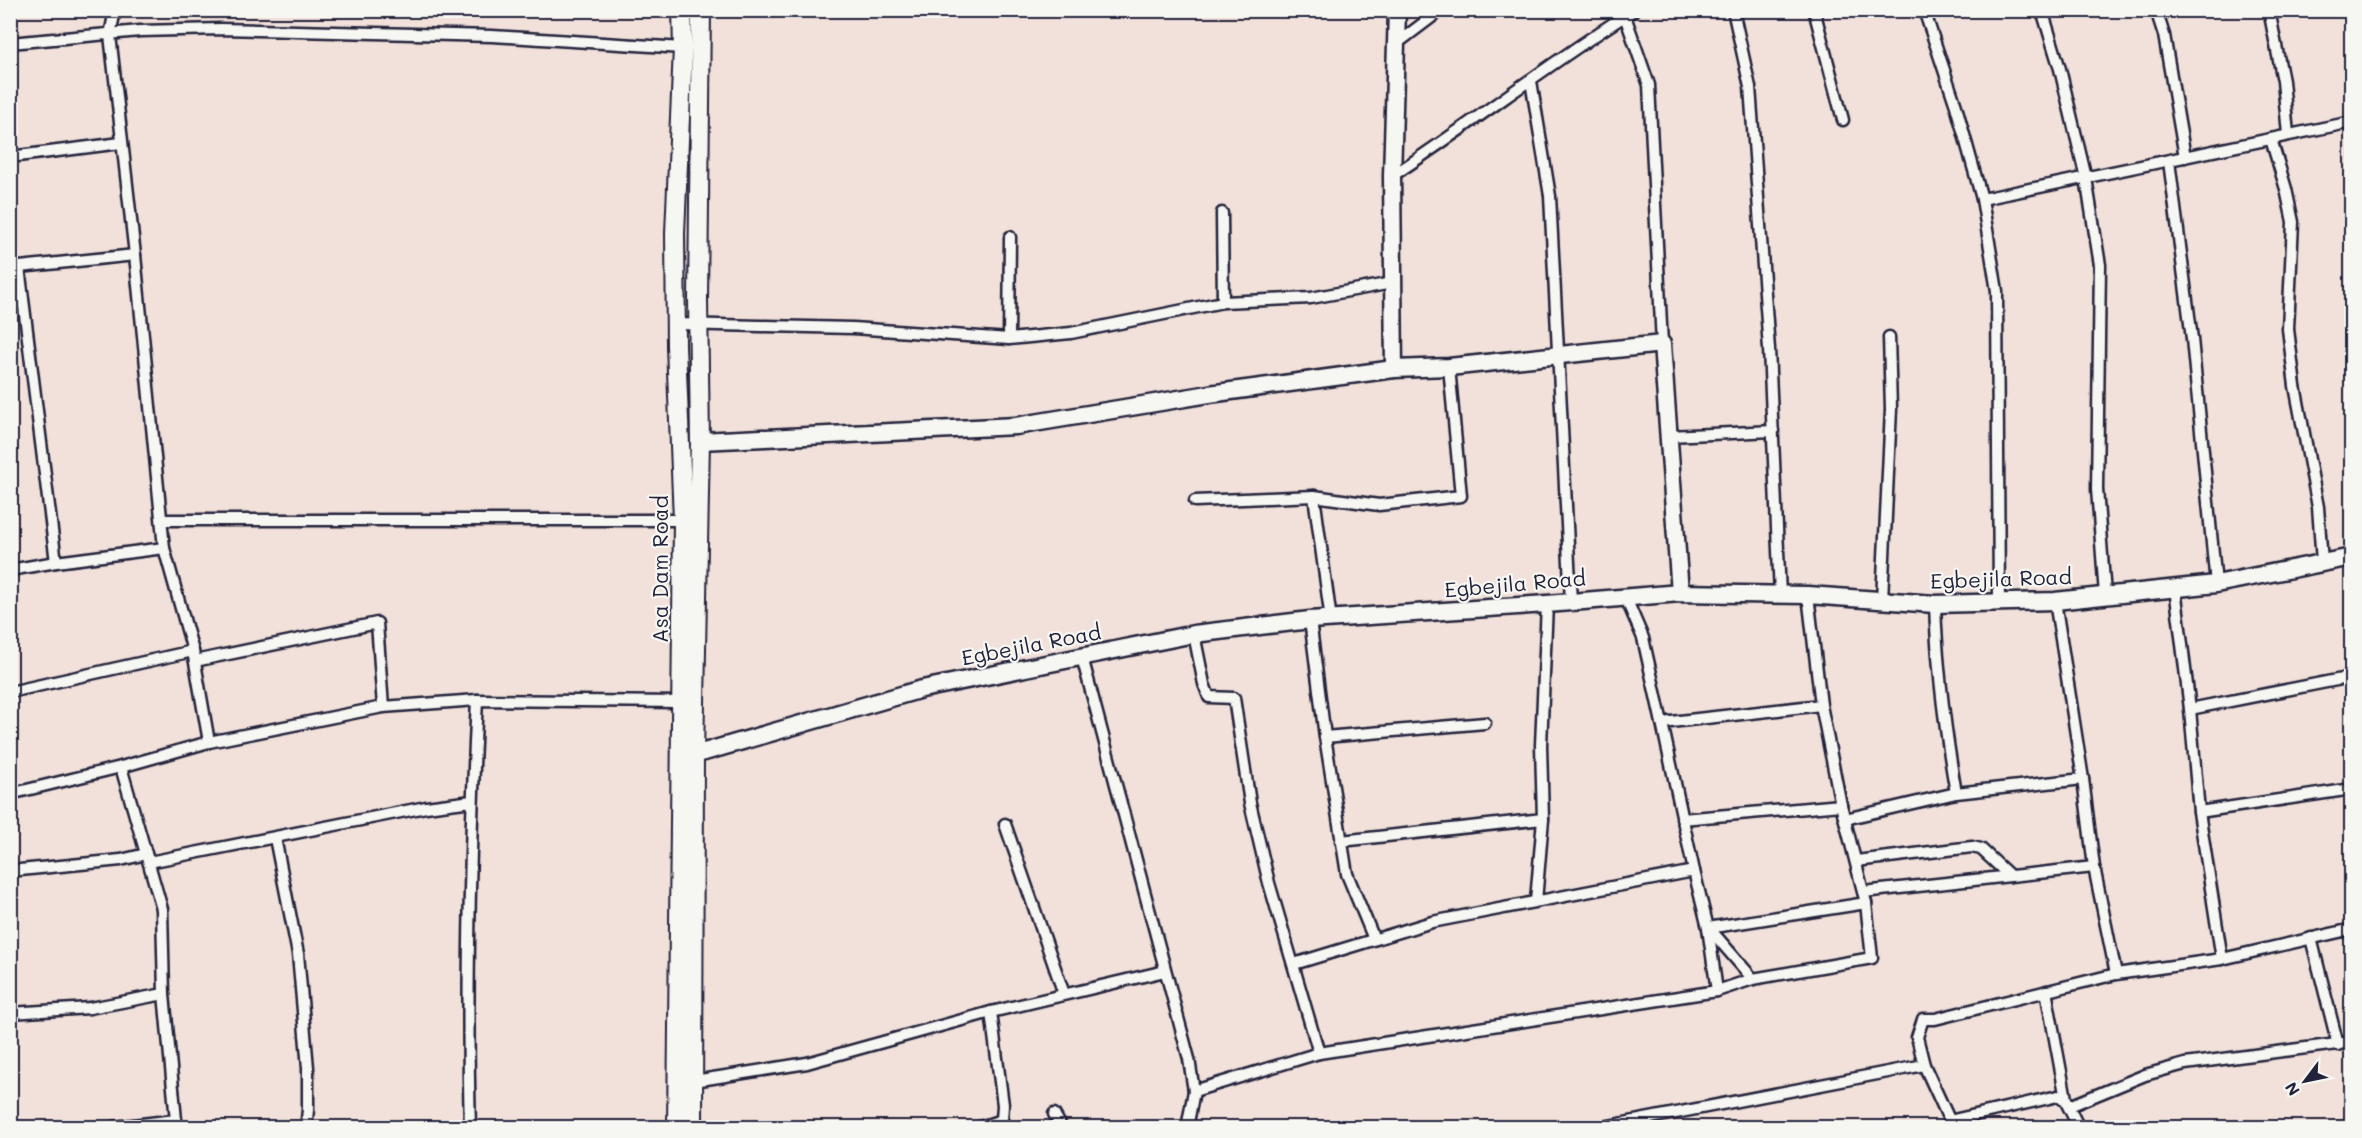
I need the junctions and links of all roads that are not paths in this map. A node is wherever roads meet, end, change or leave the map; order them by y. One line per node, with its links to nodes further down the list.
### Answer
1 (115, 10): 13 (street)
2 (682, 10): 16 (main road, Asa Dam Road)
3 (701, 10): 36 (main road, Asa Dam Road)
4 (1397, 10): 15 (street)
5 (1441, 10): 15 (street)
6 (1733, 10): 43 (street)
7 (1814, 10): 18 (street)
8 (1924, 10): 28 (street)
9 (2042, 10): 27 (street)
10 (2156, 10): 24 (street)
11 (2269, 10): 20 (street)
12 (1629, 13): 17 (street); 39 (street)
13 (110, 35): 14 (street); 16 (street); 22 (street)
14 (10, 43)
15 (1396, 44): 26 (street)
16 (683, 48): 35 (main road, Asa Dam Road)
17 (1531, 81): 26 (street); 40 (street)
18 (1843, 120)
19 (2352, 122): 20 (street)
20 (2288, 134): 21 (street)
21 (2271, 139): 24 (street); 53 (street)
22 (122, 143): 23 (street); 31 (street)
23 (10, 157)
24 (2186, 157): 25 (street)
25 (2169, 161): 27 (street); 55 (street)
26 (1392, 176): 33 (street)
27 (2086, 178): 28 (street); 60 (street)
28 (1982, 199): 65 (street)
29 (1222, 213): 34 (street)
30 (1010, 237): 38 (street)
31 (135, 255): 32 (street); 48 (street)
32 (15, 267): 52 (street)
33 (1392, 283): 34 (street); 42 (street)
34 (1223, 302): 38 (street)
35 (677, 324): 36 (street); 49 (main road, Asa Dam Road)
36 (698, 324): 38 (street); 45 (main road, Asa Dam Road)
37 (1889, 338): 62 (street)
38 (1009, 339)
39 (1662, 344): 40 (street); 44 (street)
40 (1557, 356): 41 (street); 64 (street)
41 (1449, 367): 42 (street); 46 (street)
42 (1394, 369): 45 (street)
43 (1773, 431): 44 (street); 58 (street)
44 (1669, 436): 57 (street)
45 (700, 441): 84 (main road, Asa Dam Road)
46 (1314, 496): 47 (street); 69 (street)
47 (1195, 501)
48 (162, 520): 49 (street); 50 (street)
49 (683, 520): 76 (main road, Asa Dam Road)
50 (164, 548): 52 (street); 71 (street)
51 (2352, 557): 53 (street, Egbejila Road)
52 (56, 562): 54 (street)
53 (2322, 562): 55 (street, Egbejila Road)
54 (10, 570)
55 (2216, 584): 56 (street, Egbejila Road)
56 (2175, 588): 60 (street, Egbejila Road); 79 (street)
57 (1680, 593): 58 (street, Egbejila Road); 61 (street, Egbejila Road)
58 (1780, 595): 59 (street, Egbejila Road)
59 (1808, 595): 62 (street, Egbejila Road); 77 (street)
60 (2105, 595): 63 (street, Egbejila Road)
61 (1625, 596): 64 (street, Egbejila Road); 81 (street)
62 (1882, 600): 67 (street, Egbejila Road)
63 (2055, 601): 65 (street, Egbejila Road); 86 (street)
64 (1571, 602): 66 (street, Egbejila Road)
65 (1999, 603): 67 (street, Egbejila Road)
66 (1547, 604): 69 (street, Egbejila Road); 93 (street)
67 (1935, 604): 88 (street)
68 (1310, 620): 69 (street, Egbejila Road); 70 (street, Egbejila Road); 82 (street)
69 (1331, 620)
70 (1194, 634): 72 (street, Egbejila Road); 112 (street)
71 (194, 656): 74 (street); 78 (street); 83 (street)
72 (1082, 657): 84 (street, Egbejila Road); 113 (street)
73 (2352, 677): 79 (street)
74 (10, 692)
75 (477, 700): 76 (street); 78 (street); 90 (street)
76 (681, 702): 135 (main road, Asa Dam Road)
77 (1821, 705): 81 (street); 91 (street)
78 (382, 707): 83 (street)
79 (2190, 709): 92 (street)
80 (1485, 723): 82 (street)
81 (1662, 723): 94 (street)
82 (1325, 737): 98 (street)
83 (209, 742): 85 (street)
84 (694, 755): 126 (main road, Asa Dam Road)
85 (121, 767): 89 (street); 99 (street)
86 (2083, 779): 88 (street); 101 (street)
87 (2352, 789): 92 (street)
88 (1956, 793): 95 (street)
89 (10, 794)
90 (472, 801): 97 (street); 134 (street)
91 (1840, 805): 94 (street); 95 (street)
92 (2199, 812): 111 (street)
93 (1543, 819): 98 (street); 106 (street)
94 (1682, 819): 103 (street)
95 (1845, 819): 100 (street)
96 (1005, 824): 119 (street)
97 (275, 838): 99 (street); 133 (street)
98 (1341, 841): 110 (street)
99 (148, 858): 102 (street); 118 (street)
100 (1856, 861): 104 (street); 105 (street)
101 (2094, 867): 104 (street); 114 (street)
102 (10, 871)
103 (1694, 871): 106 (street); 107 (street)
104 (2010, 876): 105 (street)
105 (1865, 897): 107 (street); 115 (street)
106 (1536, 901): 110 (street)
107 (1708, 928): 115 (street); 116 (street)
108 (2352, 929): 109 (street)
109 (2311, 938): 111 (street); 123 (street)
110 (1374, 939): 112 (street)
111 (2222, 959): 114 (street)
112 (1294, 964): 124 (street)
113 (1165, 971): 119 (street); 127 (street)
114 (2116, 974): 117 (street)
115 (1753, 978): 116 (street)
116 (1717, 991): 124 (street)
117 (2046, 991): 125 (street); 128 (street)
118 (164, 994): 121 (street); 132 (street)
119 (1064, 994): 120 (street)
120 (991, 1012): 126 (street); 137 (street)
121 (10, 1013)
122 (2352, 1042): 123 (street)
123 (2338, 1045): 128 (street)
124 (1319, 1053): 127 (street)
125 (1924, 1065): 130 (street); 140 (street)
126 (694, 1081): 136 (main road, Asa Dam Road)
127 (1194, 1091): 139 (street)
128 (2067, 1104): 130 (street); 141 (street)
129 (1054, 1114): 138 (street)
130 (1951, 1124)
131 (2352, 1126): 142 (street)
132 (106, 1128)
133 (306, 1128)
134 (470, 1128)
135 (676, 1128)
136 (693, 1128)
137 (977, 1128)
138 (1062, 1128)
139 (1187, 1128)
140 (1598, 1128)
141 (2079, 1128)
142 (2339, 1128)

